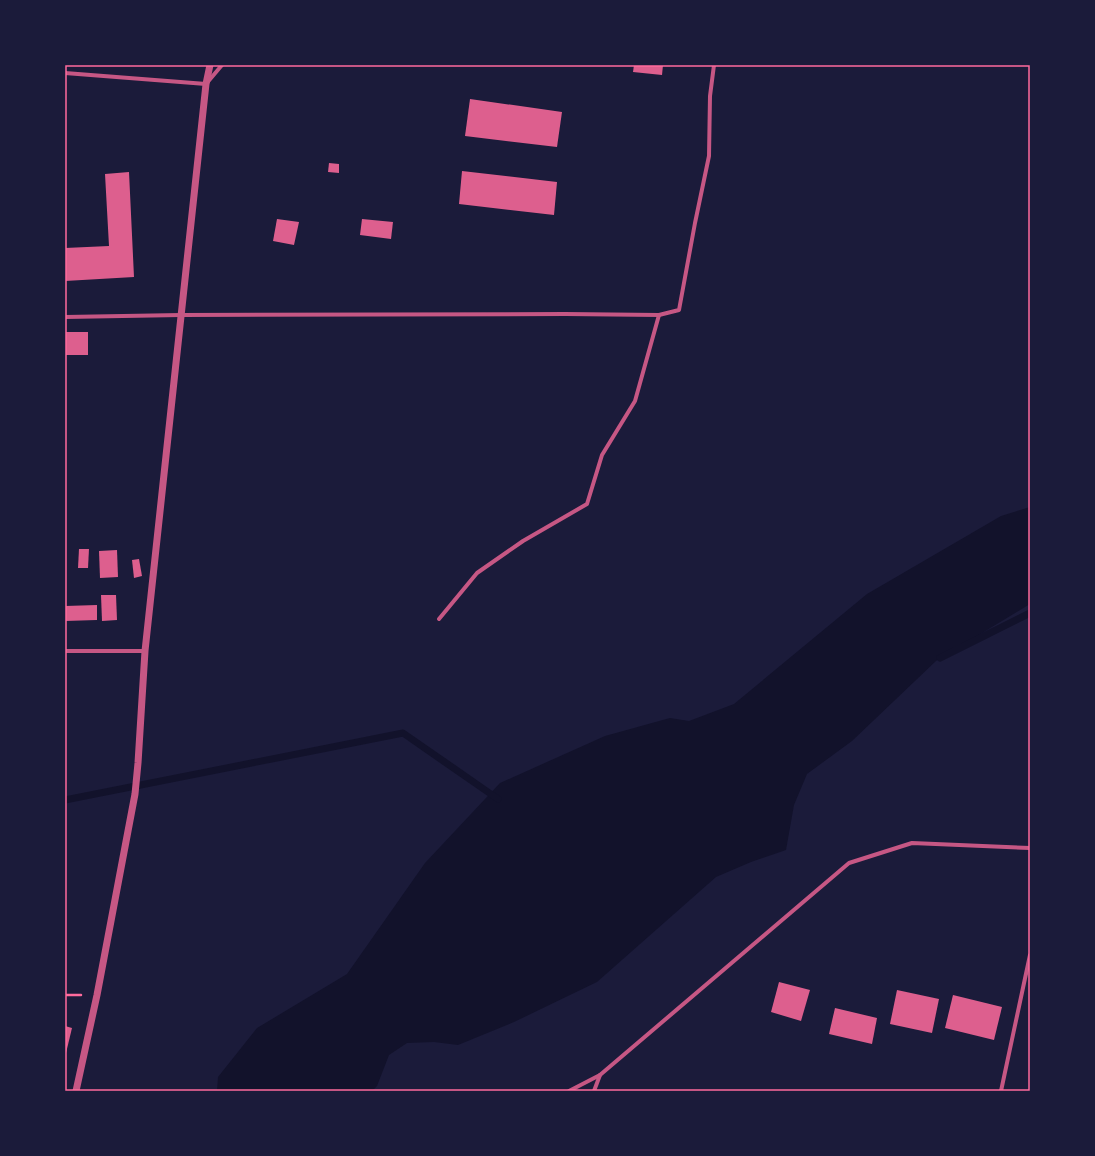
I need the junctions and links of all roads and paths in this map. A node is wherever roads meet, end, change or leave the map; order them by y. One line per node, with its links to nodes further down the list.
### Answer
1 (210, 65): 5 (street)
2 (222, 65): 5 (street)
3 (714, 65): 7 (street)
4 (65, 73): 5 (street)
5 (206, 84): 6 (street)
6 (181, 315): 7 (street); 8 (street); 11 (street)
7 (659, 316): 9 (street)
8 (65, 317)
9 (439, 618)
10 (65, 651): 11 (street)
11 (145, 651): 15 (street)
12 (1030, 848): 14 (street)
13 (1030, 955): 18 (street)
14 (600, 1075): 16 (street); 17 (street)
15 (76, 1091)
16 (569, 1091)
17 (594, 1091)
18 (1001, 1091)

